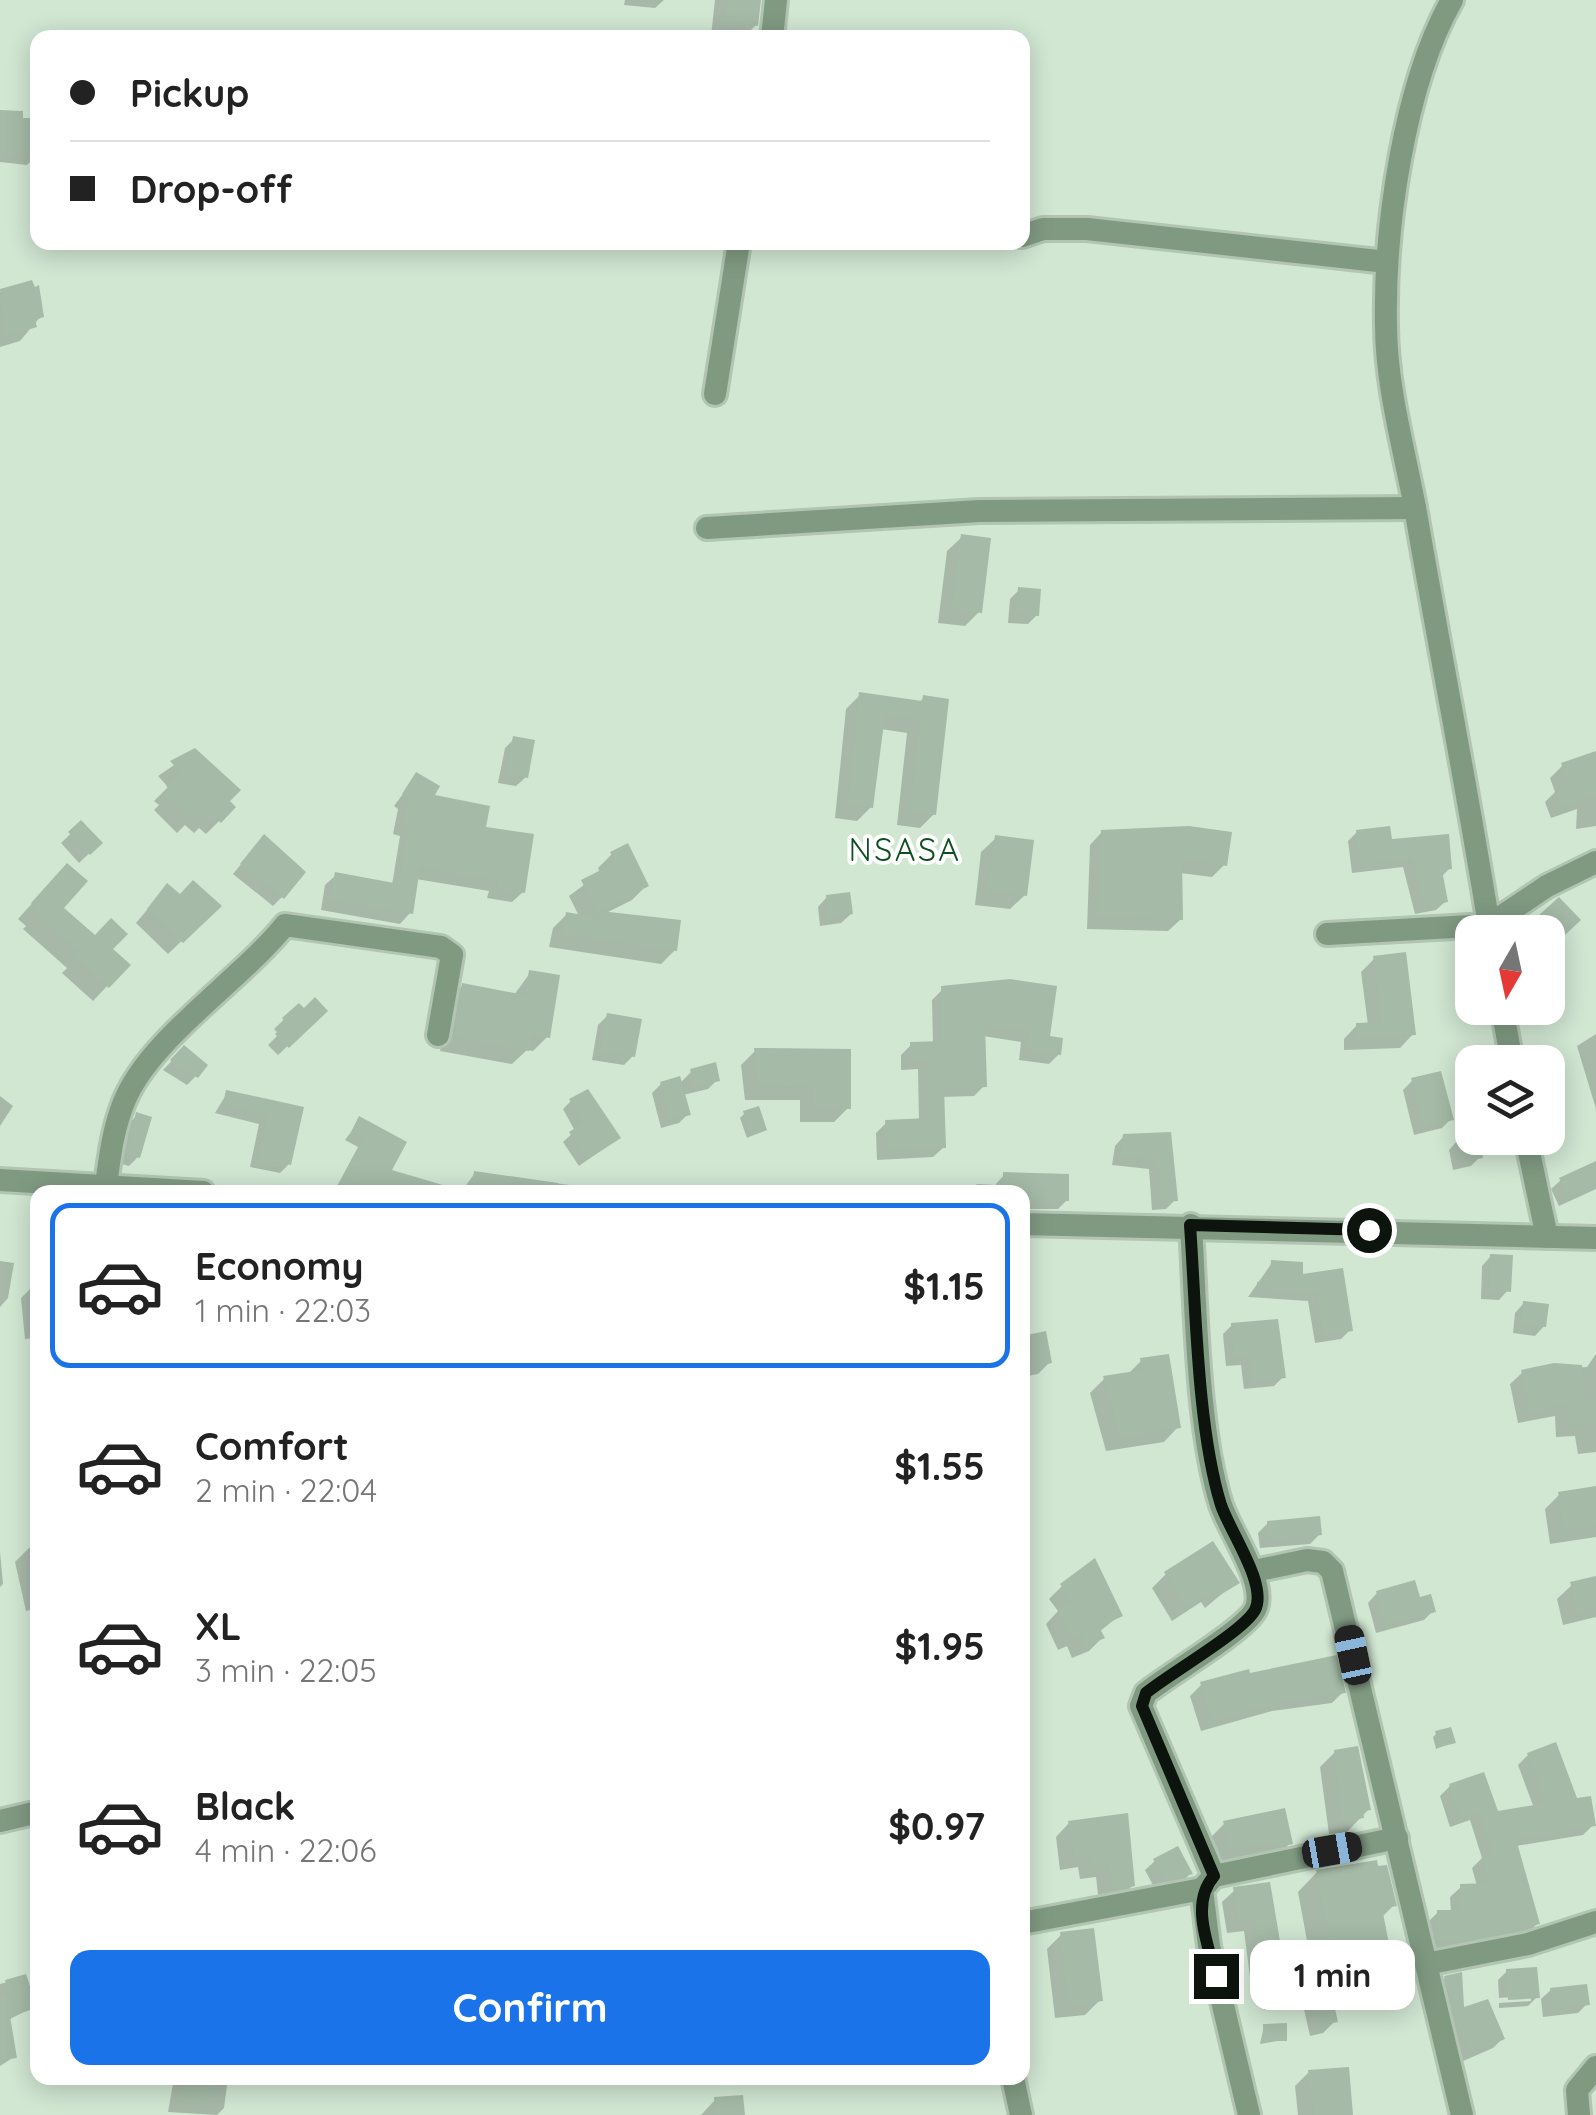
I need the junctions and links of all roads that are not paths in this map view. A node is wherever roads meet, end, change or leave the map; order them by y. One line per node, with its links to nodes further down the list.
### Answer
1 (776, 0): 3 (street)
2 (1452, 0): 6 (street)
3 (773, 30)
4 (1030, 233): 6 (street)
5 (739, 250): 7 (street)
6 (1387, 262): 8 (street)
7 (716, 394)
8 (1415, 508): 9 (street); 11 (street)
9 (708, 528)
10 (1596, 862): 12 (street)
11 (1488, 915)
12 (1508, 915)
13 (1455, 930): 14 (street)
14 (1326, 934)
15 (438, 1035): 18 (street)
16 (1529, 1155): 21 (street)
17 (0, 1180): 18 (street)
18 (106, 1185)
19 (1030, 1224): 20 (street)
20 (1190, 1225): 21 (street); 23 (street)
21 (1546, 1238): 22 (street)
22 (1596, 1238)
23 (1254, 1571): 26 (street); 27 (street)
24 (30, 1814): 25 (street)
25 (0, 1820)
26 (1397, 1838): 27 (street); 30 (street)
27 (1208, 1882): 28 (street); 34 (street)
28 (1030, 1921)
29 (1596, 1922): 30 (street)
30 (1426, 1964): 35 (street)
31 (1596, 2067): 36 (street)
32 (1015, 2085): 33 (street)
33 (1021, 2115)
34 (1249, 2115)
35 (1462, 2115)
36 (1579, 2115)

